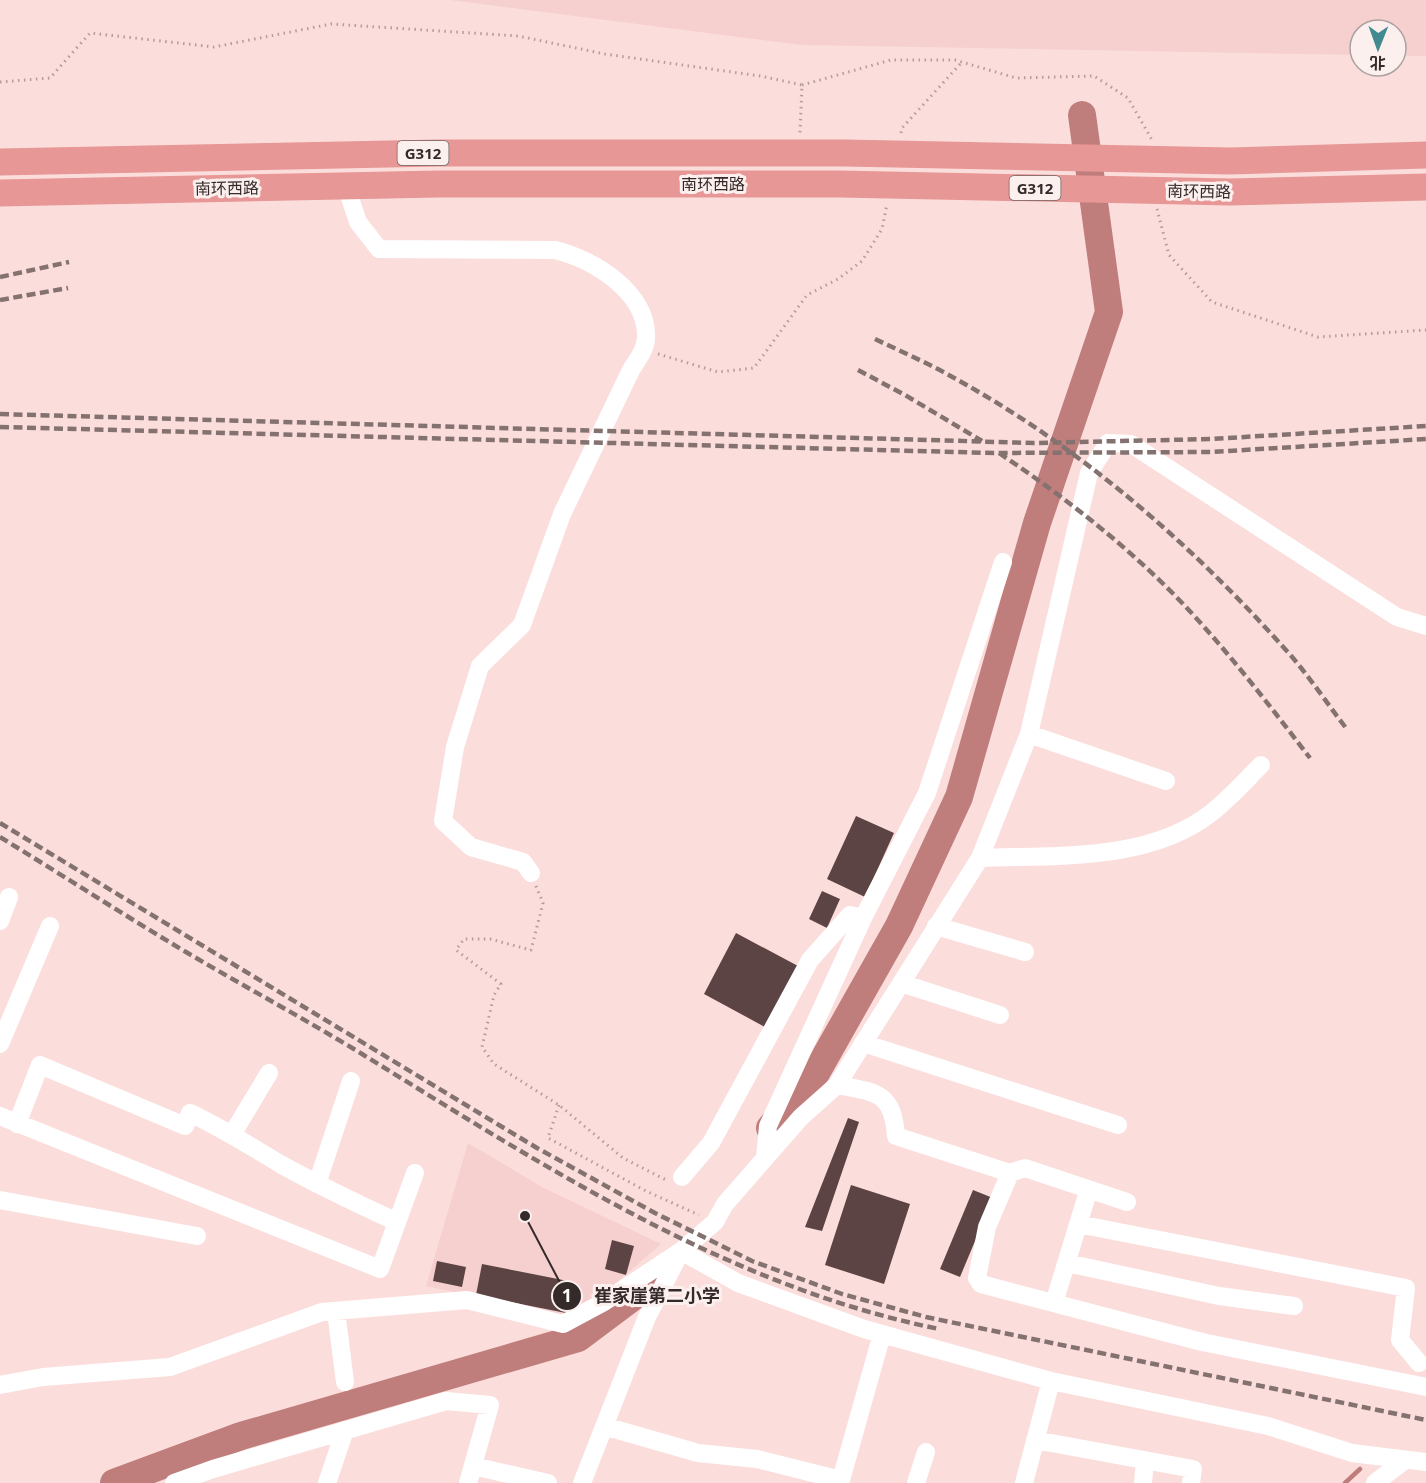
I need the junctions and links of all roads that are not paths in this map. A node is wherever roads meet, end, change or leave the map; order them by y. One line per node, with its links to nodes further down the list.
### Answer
1 (1426, 156): 2 (highway, 南环西路 / G312)
2 (0, 162)
3 (346, 186): 4 (highway, 南环西路 / G312); 5 (highway, 南环西路 / G312); 12 (street)
4 (1426, 187)
5 (0, 193)
6 (1003, 562): 14 (street)
7 (1426, 627): 8 (street)
8 (1029, 734): 10 (street); 11 (street)
9 (1262, 765): 11 (street)
10 (1166, 781)
11 (980, 858): 17 (street)
12 (531, 873)
13 (9, 897): 15 (street)
14 (862, 918): 30 (street); 33 (street)
15 (0, 921)
16 (50, 926): 22 (street)
17 (936, 926): 18 (street); 19 (street)
18 (1025, 952)
19 (901, 983): 20 (street); 21 (street)
20 (1000, 1015)
21 (863, 1043): 25 (street); 28 (street)
22 (0, 1044)
23 (268, 1073): 29 (street)
24 (351, 1081): 34 (street)
25 (837, 1085): 30 (street); 32 (street)
26 (0, 1116): 27 (street)
27 (17, 1124): 29 (street); 38 (street)
28 (1118, 1125)
29 (233, 1133): 34 (street)
30 (765, 1158): 41 (street)
31 (415, 1173): 38 (street)
32 (1010, 1173): 35 (street); 43 (street)
33 (682, 1177)
34 (317, 1184): 38 (street)
35 (1089, 1192): 37 (street); 39 (street)
36 (0, 1200): 40 (street)
37 (1127, 1202)
38 (398, 1222)
39 (1078, 1224): 42 (street); 47 (street)
40 (197, 1236)
41 (681, 1251): 45 (street); 46 (street); 52 (street)
42 (1067, 1263): 43 (street); 44 (street)
43 (1054, 1304): 51 (street)
44 (1294, 1306)
45 (336, 1311): 49 (street); 50 (street)
46 (882, 1334): 48 (street); 52 (street)
47 (1422, 1356): 51 (street)
48 (1051, 1381): 54 (street); 57 (street)
49 (345, 1382)
50 (0, 1385)
51 (1426, 1387)
52 (604, 1426): 64 (street)
53 (345, 1430): 59 (street); 60 (street); 62 (street)
54 (1035, 1440): 56 (street); 66 (street)
55 (926, 1452): 65 (street)
56 (1145, 1460): 67 (street); 68 (street)
57 (1405, 1460): 58 (street); 69 (street)
58 (1426, 1462)
59 (471, 1474): 63 (street)
60 (211, 1476): 61 (street)
61 (174, 1483)
62 (327, 1483)
63 (548, 1483)
64 (582, 1483)
65 (916, 1483)
66 (1023, 1483)
67 (1143, 1483)
68 (1191, 1483)
69 (1375, 1483)

